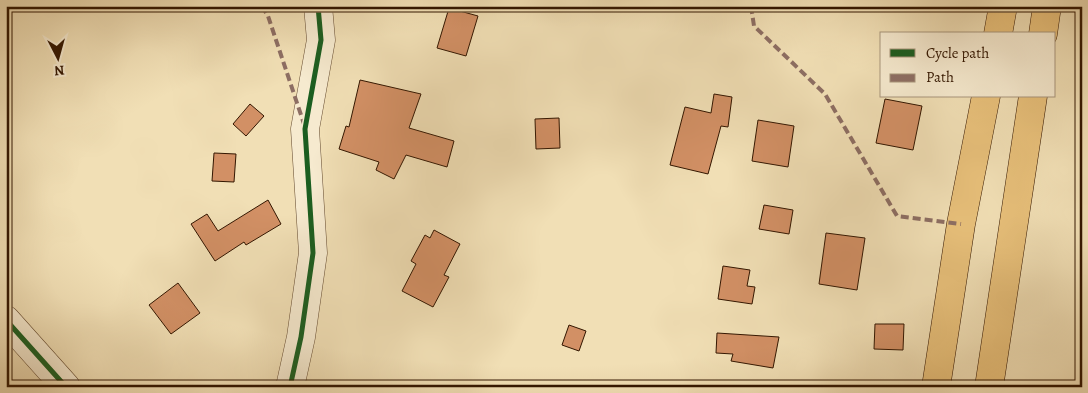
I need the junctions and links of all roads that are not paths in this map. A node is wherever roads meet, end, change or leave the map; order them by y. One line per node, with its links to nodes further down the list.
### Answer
1 (318, 6): 10 (street)
2 (1003, 6): 4 (main road)
3 (1048, 6): 5 (main road)
4 (998, 32)
5 (1043, 32)
6 (986, 98): 11 (main road)
7 (1033, 98): 12 (main road)
8 (6, 320): 9 (street)
9 (66, 387)
10 (290, 387)
11 (936, 387)
12 (989, 387)

